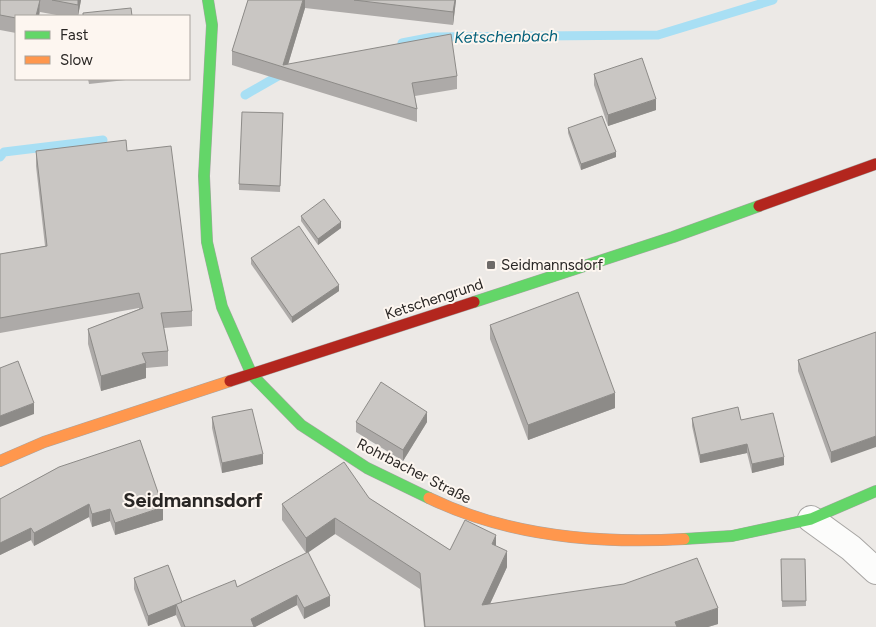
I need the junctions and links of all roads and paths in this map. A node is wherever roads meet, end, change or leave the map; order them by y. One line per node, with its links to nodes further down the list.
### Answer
1 (208, 0): 3 (street, Rohrbacher Straße)
2 (876, 164): 3 (street, Ketschengrund)
3 (252, 376): 4 (street, Ketschengrund); 6 (street, Rohrbacher Straße)
4 (0, 461)
5 (876, 491): 6 (street, Rohrbacher Straße)
6 (811, 519): 7 (street)
7 (876, 571)

